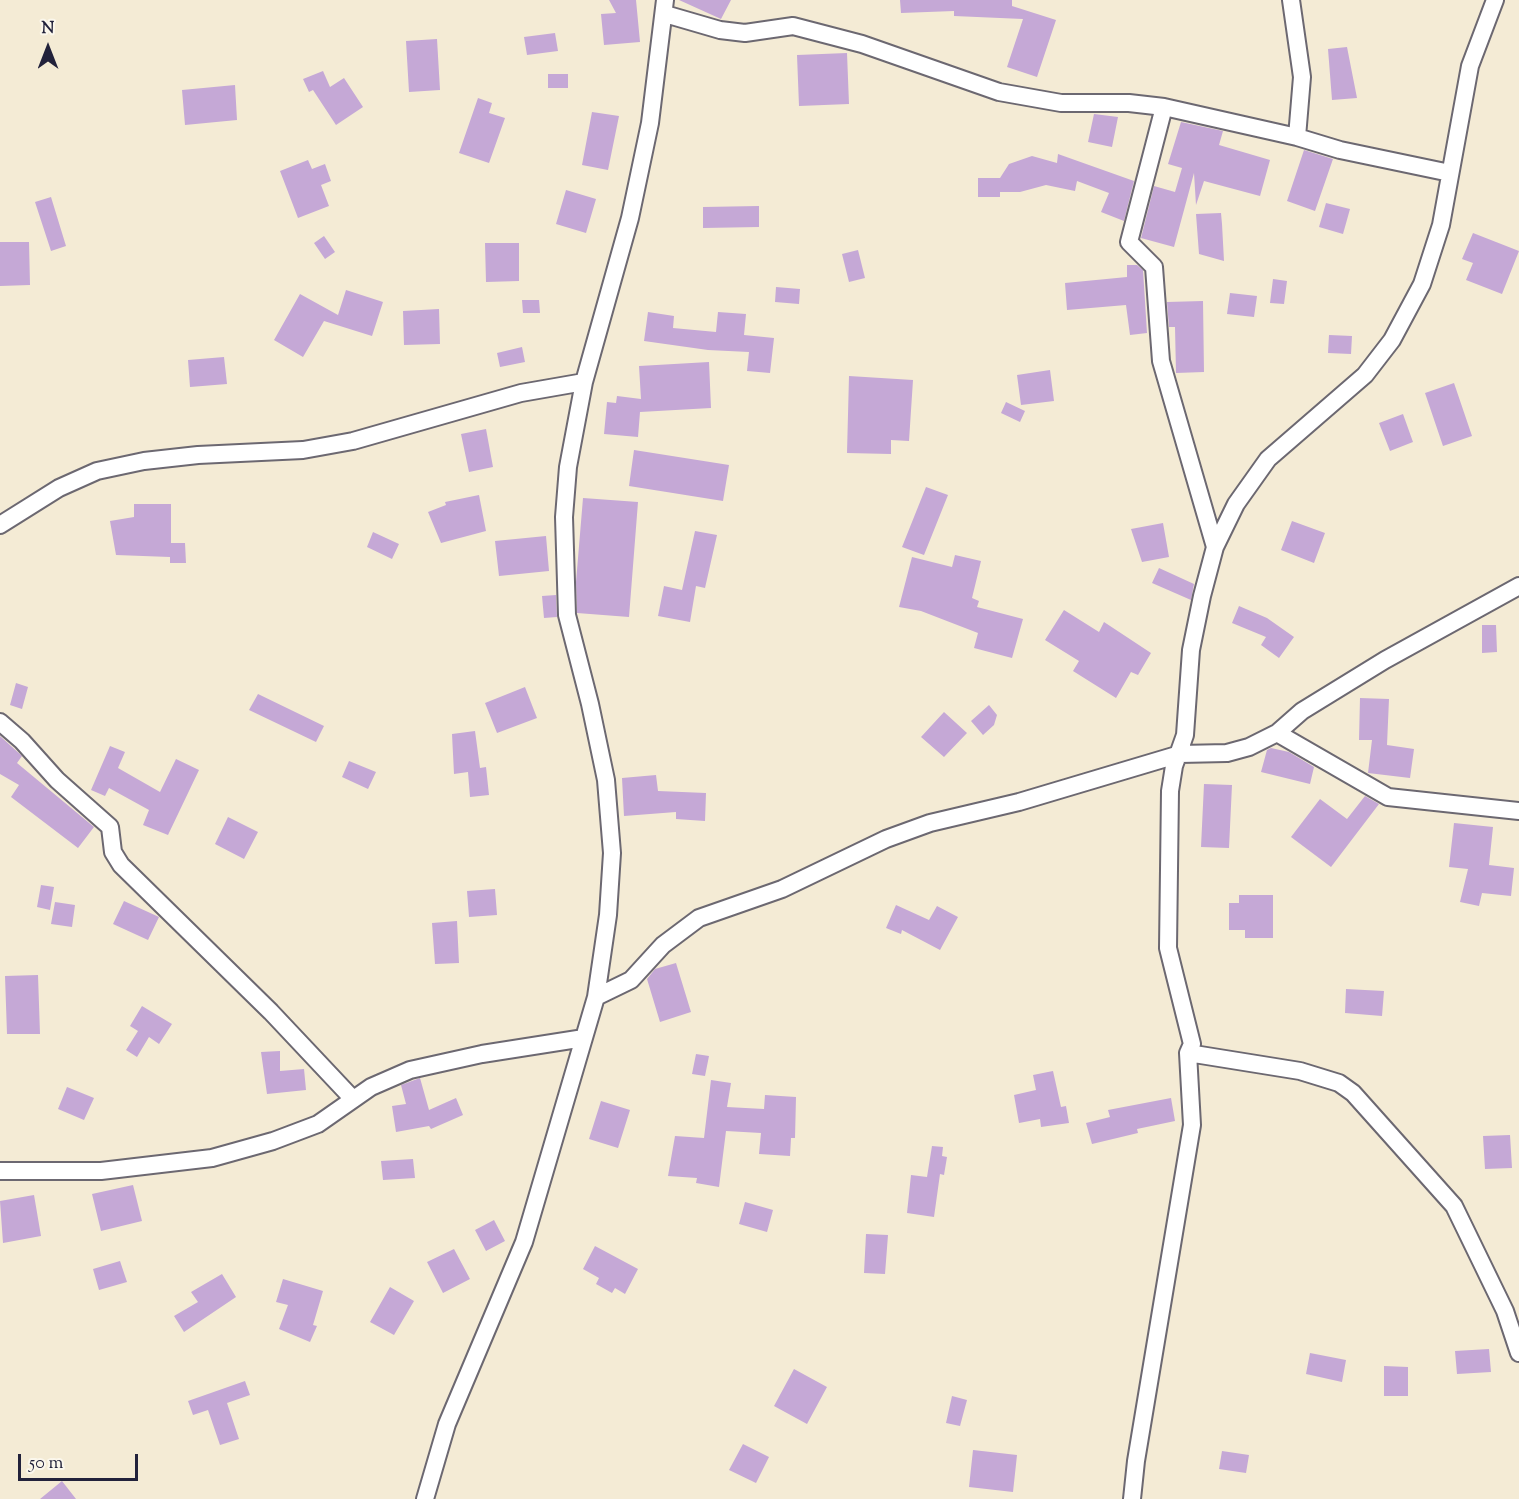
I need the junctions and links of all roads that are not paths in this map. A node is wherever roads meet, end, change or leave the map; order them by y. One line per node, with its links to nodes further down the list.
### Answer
1 (1291, 0): 5 (street)
2 (1495, 0): 6 (street)
3 (665, 7): 4 (street); 7 (street)
4 (1164, 107): 5 (street); 9 (street)
5 (1297, 137): 6 (street)
6 (1450, 173): 9 (street)
7 (584, 382): 8 (street); 15 (street)
8 (0, 525)
9 (1215, 547): 13 (street)
10 (1519, 586): 12 (street)
11 (0, 722): 18 (street)
12 (1277, 733): 13 (street); 14 (street)
13 (1180, 754): 15 (street); 17 (street)
14 (1519, 811)
15 (596, 997): 16 (street)
16 (584, 1038): 18 (street); 21 (street)
17 (1188, 1053): 20 (street); 22 (street)
18 (352, 1098): 19 (street)
19 (0, 1171)
20 (1519, 1353)
21 (425, 1499)
22 (1132, 1499)

